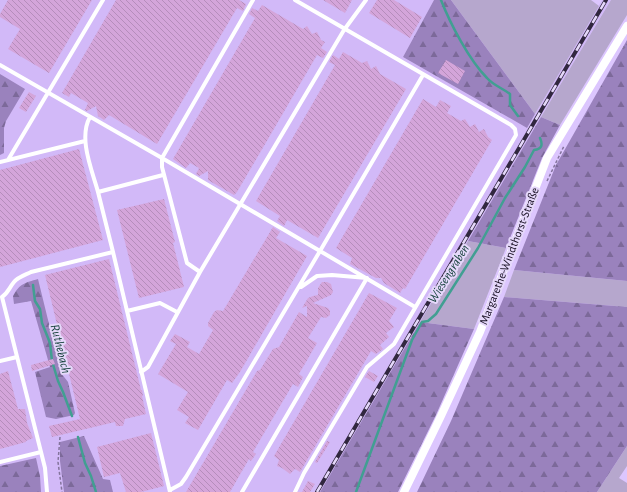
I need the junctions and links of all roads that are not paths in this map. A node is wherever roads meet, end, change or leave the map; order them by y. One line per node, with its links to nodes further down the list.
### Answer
1 (103, 0): 9 (lane)
2 (253, 0): 12 (lane)
3 (295, 0): 6 (lane)
4 (366, 0): 6 (lane)
5 (627, 26): 36 (street, Margarethe-Windthorst-Straße)
6 (344, 30): 8 (lane); 17 (lane)
7 (0, 65): 9 (lane)
8 (423, 75): 18 (lane); 24 (lane)
9 (48, 93): 10 (lane); 13 (lane)
10 (90, 117): 11 (lane); 12 (lane)
11 (85, 141): 13 (lane); 16 (lane)
12 (162, 158): 15 (lane); 17 (lane)
13 (8, 160): 14 (lane)
14 (0, 162)
15 (163, 175): 16 (lane); 20 (lane)
16 (98, 192): 19 (lane)
17 (242, 204): 18 (lane); 20 (lane)
18 (320, 251): 21 (lane); 22 (lane)
19 (113, 252): 23 (lane); 25 (lane)
20 (200, 272): 26 (lane)
21 (367, 278): 22 (lane); 24 (lane); 34 (lane)
22 (299, 288): 32 (lane)
23 (1, 297): 27 (lane)
24 (415, 307): 35 (lane)
25 (128, 311): 26 (lane); 29 (lane)
26 (177, 312): 29 (lane)
27 (17, 357): 28 (lane); 30 (lane)
28 (0, 361)
29 (141, 372): 32 (lane)
30 (41, 452): 31 (lane); 33 (lane)
31 (0, 462)
32 (170, 491)
33 (47, 492)
34 (242, 492)
35 (295, 492)
36 (404, 492)

